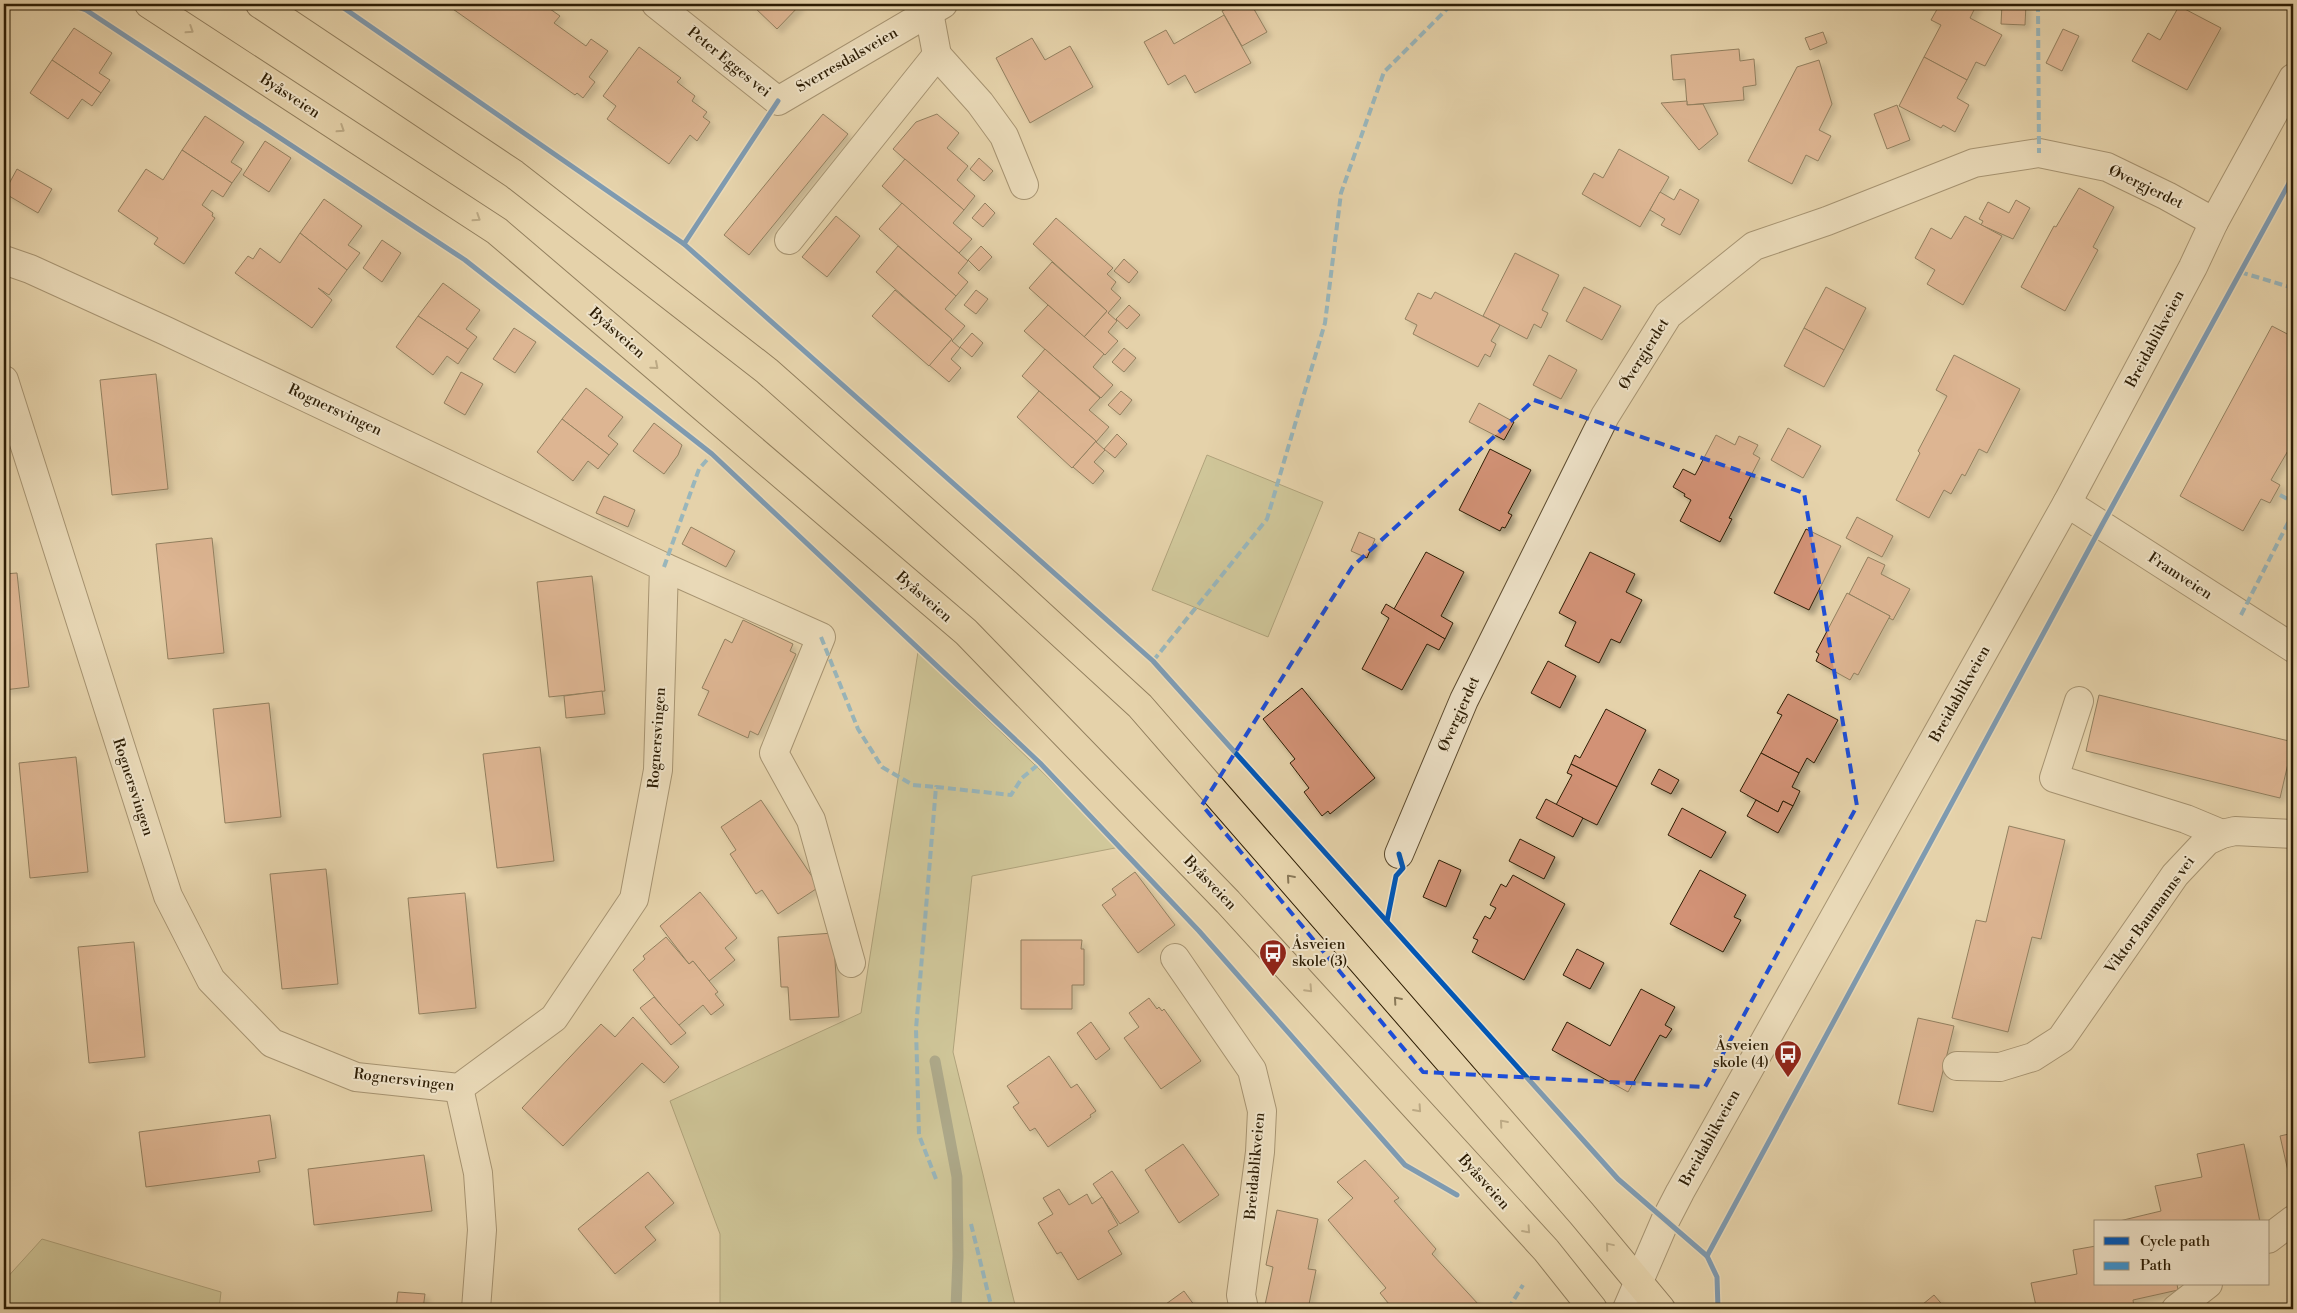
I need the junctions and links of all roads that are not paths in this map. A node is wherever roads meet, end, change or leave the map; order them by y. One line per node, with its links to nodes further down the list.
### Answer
1 (149, 4): 30 (main road, Byåsveien, one-way to 30)
2 (260, 4): 26 (main road, one-way to 2)
3 (656, 4): 7 (street, Peter Egges vei)
4 (936, 8): 5 (street); 7 (street, Sverresdalsveien)
5 (937, 55): 8 (street); 10 (street)
6 (2293, 78): 9 (street, Breidablikveien)
7 (778, 101)
8 (1024, 185)
9 (2214, 222): 13 (street, Breidablikveien); 19 (street, Øvergjerdet)
10 (789, 240)
11 (4, 260): 14 (street, Rognersvingen)
12 (4, 380): 23 (street, Rognersvingen)
13 (2068, 503): 15 (street, Framveien); 26 (street, Breidablikveien)
14 (664, 567): 21 (street, Rognersvingen); 23 (street, Rognersvingen)
15 (2293, 648)
16 (2079, 701): 17 (street)
17 (2222, 834): 18 (street, Viktor Baumanns vei); 22 (street, Viktor Baumanns vei)
18 (2293, 834)
19 (1400, 854)
20 (1175, 958): 29 (street, Breidablikveien)
21 (851, 963)
22 (1957, 1066)
23 (459, 1088): 28 (street)
24 (2293, 1220): 25 (street)
25 (2270, 1237)
26 (1640, 1284): 31 (street, Breidablikveien); 32 (main road)
27 (2205, 1286): 33 (street)
28 (476, 1309)
29 (1244, 1309)
30 (1593, 1309)
31 (1627, 1309)
32 (1661, 1309)
33 (2176, 1309)

